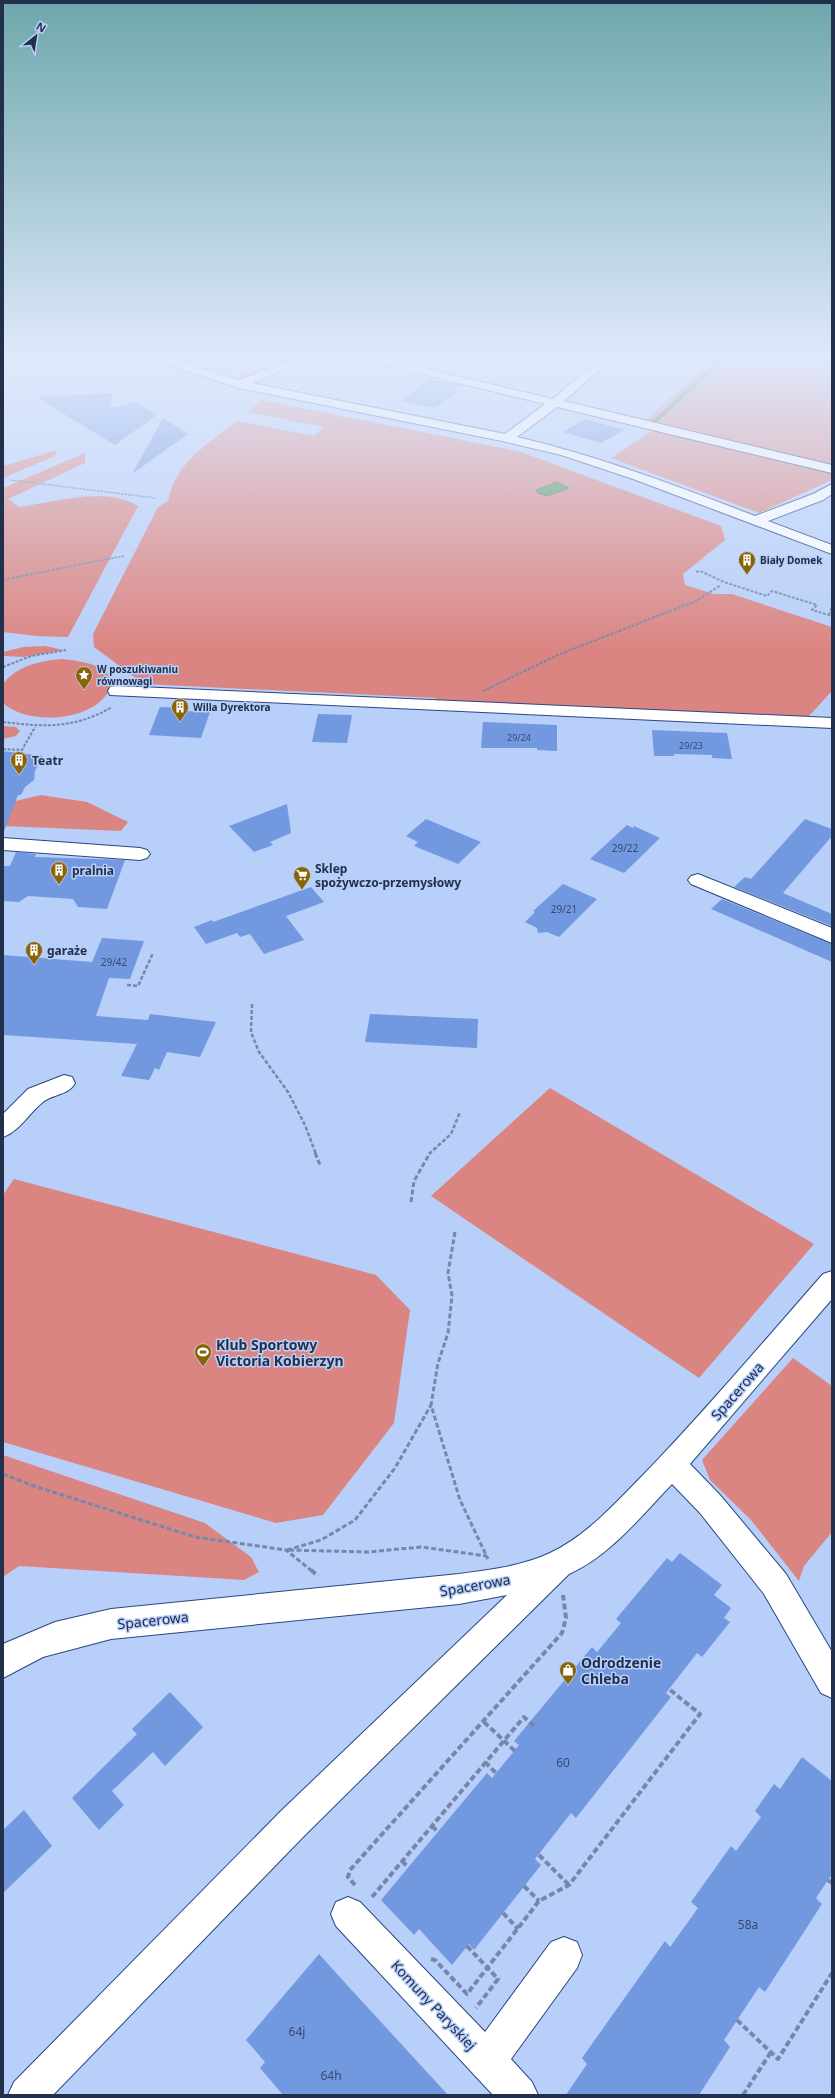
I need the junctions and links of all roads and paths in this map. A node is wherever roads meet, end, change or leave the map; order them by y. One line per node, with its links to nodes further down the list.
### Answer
1 (572, 455): 7 (street)
2 (776, 455): 3 (street)
3 (832, 468)
4 (10, 480): 6 (path)
5 (832, 488): 7 (street)
6 (155, 498)
7 (755, 521): 8 (street)
8 (832, 550)
9 (124, 556): 11 (path)
10 (696, 572): 14 (path)
11 (3, 580)
12 (721, 584): 19 (path)
13 (832, 606): 14 (path)
14 (829, 615): 15 (path)
15 (832, 616)
16 (66, 650): 17 (path)
17 (3, 667)
18 (116, 691): 19 (street)
19 (465, 706): 22 (street)
20 (91, 719): 23 (path)
21 (3, 722): 23 (path)
22 (832, 723)
23 (35, 727): 24 (path)
24 (3, 749)
25 (4, 846): 26 (street)
26 (140, 854)
27 (698, 880): 28 (street)
28 (832, 936)
29 (153, 953): 30 (path)
30 (127, 985)
31 (252, 1004): 35 (path)
32 (64, 1083): 34 (street)
33 (460, 1112): 36 (path)
34 (3, 1128)
35 (320, 1165)
36 (411, 1202)
37 (455, 1232): 39 (path)
38 (832, 1281): 40 (street, Spacerowa)
39 (431, 1405): 42 (path); 43 (path)
40 (672, 1465): 44 (street, Spacerowa); 48 (street)
41 (3, 1474): 42 (path)
42 (286, 1550): 43 (path); 46 (path)
43 (487, 1556): 45 (path)
44 (560, 1563): 45 (street, Spacerowa); 50 (path); 78 (street)
45 (500, 1583): 46 (street, Spacerowa)
46 (343, 1602): 47 (street, Spacerowa)
47 (3, 1662)
48 (832, 1682)
49 (669, 1689): 63 (path)
50 (484, 1722): 52 (path); 66 (path)
51 (534, 1726): 52 (path)
52 (504, 1740): 53 (path); 54 (path)
53 (515, 1751)
54 (485, 1762): 55 (path); 56 (path)
55 (496, 1773)
56 (432, 1826): 57 (path); 59 (path)
57 (438, 1832)
58 (539, 1855): 63 (path)
59 (402, 1861): 60 (path); 66 (path)
60 (408, 1868)
61 (828, 1880): 62 (path)
62 (832, 1883)
63 (569, 1884): 65 (path)
64 (524, 1886): 65 (path)
65 (539, 1901): 68 (path)
66 (362, 1902): 77 (street, Komuny Paryskiej)
67 (503, 1913): 68 (path)
68 (518, 1929): 72 (path)
69 (467, 1946): 72 (path)
70 (564, 1955): 77 (street)
71 (428, 1958): 72 (path)
72 (487, 1968): 74 (path)
73 (832, 1974): 76 (path)
74 (478, 2005)
75 (737, 2020): 76 (path)
76 (771, 2052): 80 (path)
77 (487, 2061): 79 (street, Komuny Paryskiej)
78 (27, 2095)
79 (520, 2095)
80 (744, 2095)

